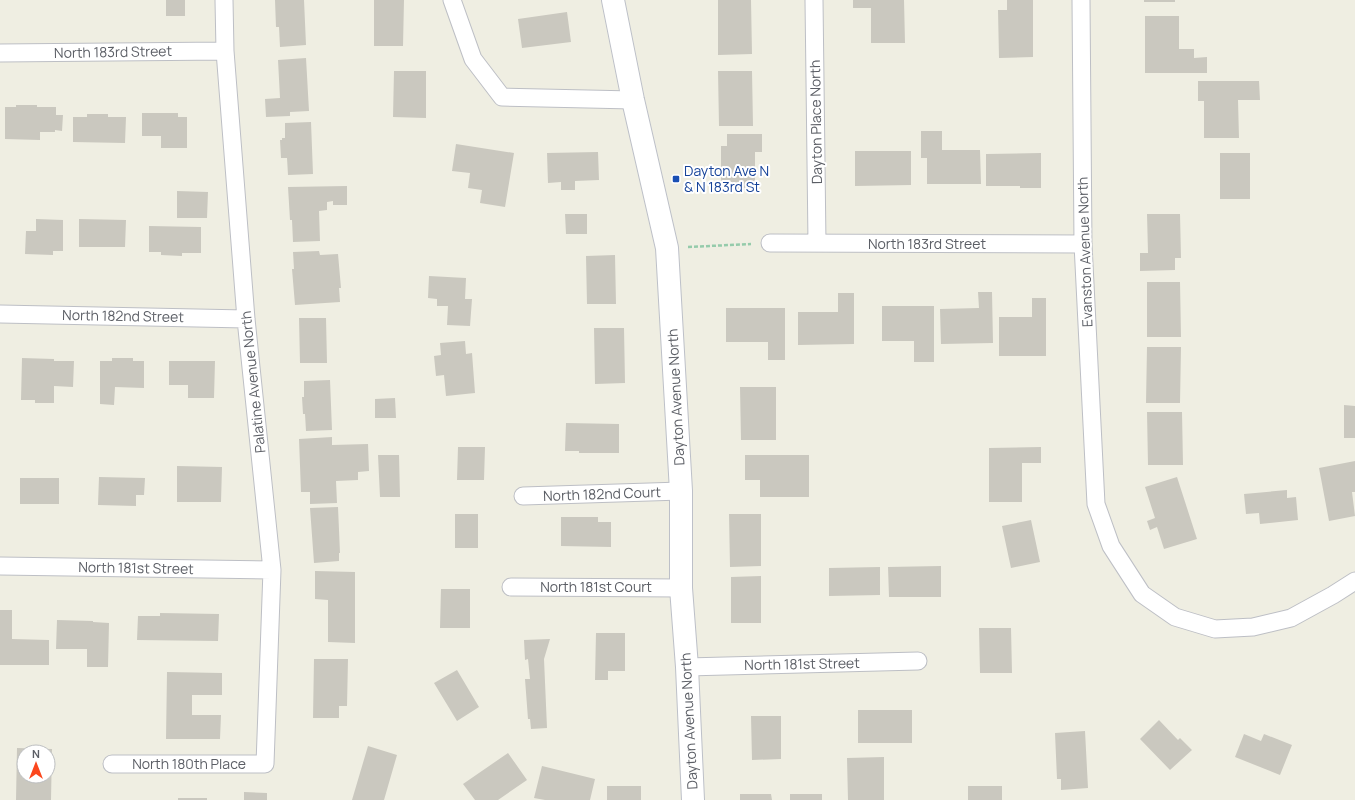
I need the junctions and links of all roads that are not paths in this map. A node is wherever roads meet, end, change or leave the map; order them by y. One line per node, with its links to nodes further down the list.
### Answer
1 (224, 0): 6 (street, Palatine Avenue North)
2 (452, 0): 8 (street)
3 (612, 0): 8 (street, Dayton Avenue North)
4 (814, 0): 10 (street, Dayton Place North)
5 (1081, 0): 11 (street, Evanston Avenue North)
6 (226, 51): 7 (street, North 183rd Street); 13 (street, Palatine Avenue North)
7 (0, 53)
8 (633, 100): 14 (street, Dayton Avenue North)
9 (770, 243): 10 (street, North 183rd Street)
10 (818, 243): 11 (street, North 183rd Street)
11 (1083, 244): 18 (street, Evanston Avenue North)
12 (0, 314): 13 (street, North 182nd Street)
13 (246, 319): 17 (street, Palatine Avenue North)
14 (681, 491): 15 (street, North 182nd Court); 20 (street, Dayton Avenue North)
15 (523, 496)
16 (0, 566): 17 (street, North 181st Street)
17 (272, 570): 24 (street, Palatine Avenue North)
18 (1355, 581)
19 (511, 586): 20 (street, North 181st Court)
20 (681, 588): 22 (street, Dayton Avenue North)
21 (918, 661): 22 (street, North 181st Street)
22 (687, 666): 25 (street, Dayton Avenue North)
23 (112, 764): 24 (street, North 180th Place)
24 (265, 764)
25 (693, 800)

